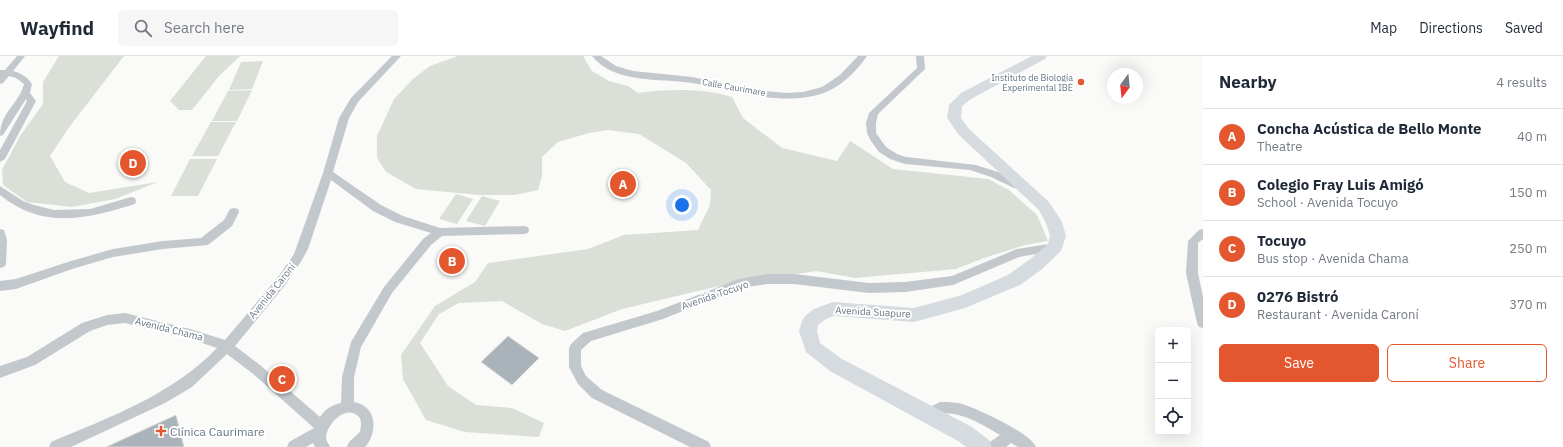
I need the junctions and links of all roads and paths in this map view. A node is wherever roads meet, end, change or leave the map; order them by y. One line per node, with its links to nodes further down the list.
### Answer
1 (21, 56): 7 (street)
2 (397, 56): 12 (street, Avenida Caroní)
3 (596, 56): 4 (street, Calle Caurimare)
4 (863, 56)
5 (920, 56): 13 (street)
6 (1041, 56): 13 (street)
7 (4, 72): 8 (street); 9 (street)
8 (0, 81)
9 (26, 93): 10 (street); 11 (street)
10 (0, 133)
11 (0, 159)
12 (328, 173): 18 (street); 25 (street, Avenida Caroní)
13 (1026, 188): 21 (street)
14 (0, 190): 15 (street)
15 (131, 201)
16 (234, 212): 23 (street)
17 (524, 230): 18 (street)
18 (440, 232): 27 (street)
19 (0, 233): 22 (street)
20 (1203, 233): 24 (street)
21 (1055, 247): 28 (street, Avenida Suapure); 35 (street, Avenida Tocuyo)
22 (0, 264)
23 (0, 286)
24 (1203, 323)
25 (226, 346): 26 (street, Avenida Chama); 29 (street, Avenida Chama); 31 (street, Avenida Caroní)
26 (0, 372)
27 (347, 407): 29 (street); 34 (street)
28 (929, 415): 30 (street); 36 (street, Avenida Suapure)
29 (320, 429): 32 (street); 33 (street)
30 (1011, 435): 37 (street); 38 (street)
31 (56, 447)
32 (294, 447)
33 (323, 447)
34 (357, 447)
35 (704, 447)
36 (982, 447)
37 (995, 447)
38 (1029, 447)

